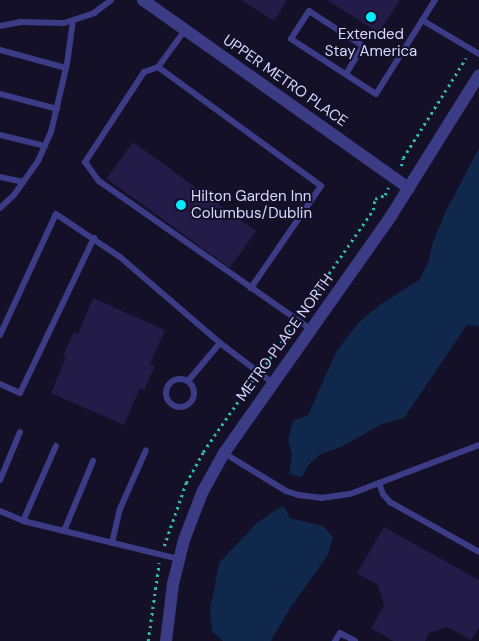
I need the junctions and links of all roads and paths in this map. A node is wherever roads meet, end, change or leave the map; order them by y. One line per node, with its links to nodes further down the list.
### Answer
1 (111, 0): 4 (lane)
2 (143, 0): 7 (street, UPPER METRO PLACE)
3 (435, 0): 5 (lane)
4 (73, 20): 6 (lane); 11 (lane)
5 (422, 20): 9 (lane); 12 (lane)
6 (0, 26)
7 (185, 30): 10 (lane); 20 (street, UPPER METRO PLACE)
8 (0, 50): 11 (lane)
9 (479, 54)
10 (158, 67): 23 (lane); 23 (lane)
11 (66, 68): 15 (lane)
12 (346, 74): 12 (lane)
13 (479, 75): 20 (street, METRO PLACE NORTH)
14 (0, 94): 15 (lane)
15 (57, 108): 17 (lane)
16 (0, 135): 17 (lane)
17 (45, 146): 19 (lane)
18 (0, 177): 19 (lane)
19 (23, 182): 21 (lane)
20 (410, 188): 24 (street, METRO PLACE NORTH)
21 (0, 208)
22 (94, 238): 25 (lane); 26 (lane); 28 (lane)
23 (251, 288): 24 (lane)
24 (312, 330): 29 (street, METRO PLACE NORTH)
25 (0, 335)
26 (220, 342): 27 (lane); 29 (lane)
27 (188, 380): 27 (lane)
28 (0, 384)
29 (274, 384): 34 (street, METRO PLACE NORTH)
30 (20, 432): 36 (lane)
31 (479, 445): 37 (lane)
32 (56, 446): 39 (lane)
33 (146, 450): 41 (lane)
34 (224, 453): 37 (lane); 43 (street, METRO PLACE NORTH)
35 (93, 461): 40 (lane)
36 (0, 480)
37 (379, 483): 42 (lane)
38 (0, 511): 39 (lane)
39 (23, 521): 40 (lane)
40 (64, 531): 41 (lane)
41 (112, 543): 43 (lane)
42 (479, 552)
43 (179, 559): 44 (street, METRO PLACE NORTH)
44 (166, 641)
45 (335, 641): 46 (lane)
46 (355, 641)

